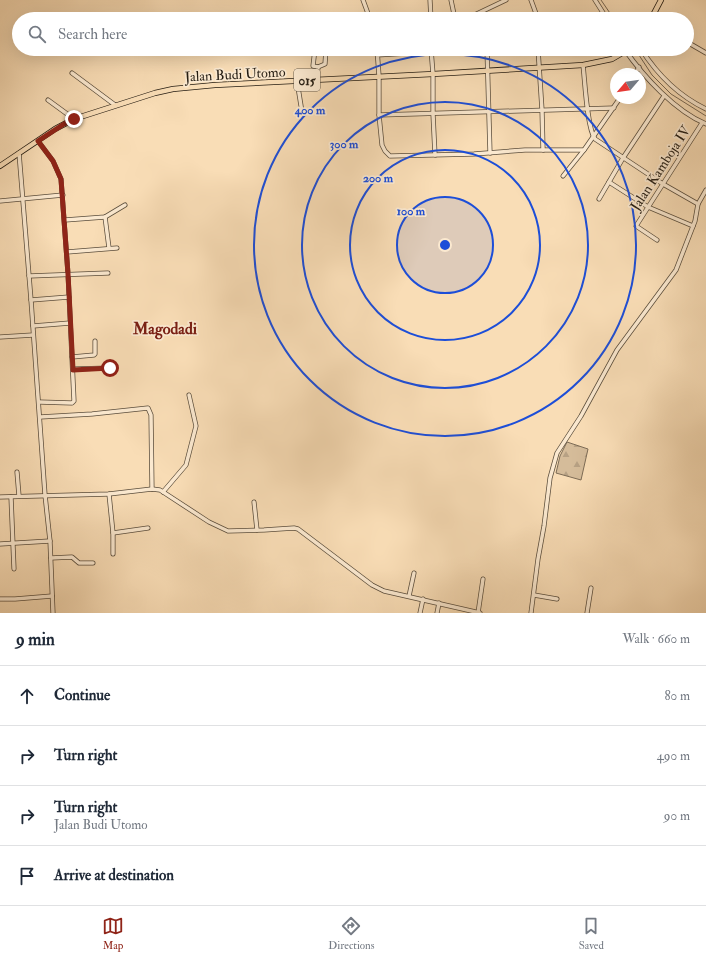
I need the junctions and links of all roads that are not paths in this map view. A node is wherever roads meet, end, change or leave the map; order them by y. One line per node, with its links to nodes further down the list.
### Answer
1 (363, 0): 8 (street)
2 (430, 0): 9 (street)
3 (451, 0): 10 (street)
4 (506, 0): 11 (street)
5 (530, 0): 12 (street)
6 (595, 0): 13 (street)
7 (661, 0): 14 (main road)
8 (367, 12)
9 (431, 12)
10 (453, 12)
11 (481, 12)
12 (535, 12)
13 (603, 12)
14 (655, 12)
15 (694, 46): 16 (street)
16 (706, 53)
17 (314, 56): 27 (street)
18 (326, 56): 27 (street)
19 (377, 56): 33 (street)
20 (431, 56): 32 (street)
21 (487, 56): 30 (street)
22 (539, 56): 29 (street)
23 (616, 56): 26 (main road, Jalan Budi Utomo / 015)
24 (631, 56): 28 (street)
25 (645, 56): 42 (street)
26 (583, 65): 29 (main road, Jalan Budi Utomo / 015); 40 (street)
27 (318, 67): 34 (street)
28 (639, 67): 36 (street)
29 (540, 68): 30 (main road, Jalan Budi Utomo / 015); 43 (street)
30 (488, 71): 32 (main road, Jalan Budi Utomo / 015); 44 (street)
31 (72, 73): 39 (street)
32 (433, 74): 33 (main road, Jalan Budi Utomo / 015); 46 (street)
33 (379, 76): 34 (main road, Jalan Budi Utomo / 015); 47 (street)
34 (317, 80): 35 (main road, Jalan Budi Utomo / 015)
35 (297, 81): 39 (main road, Jalan Budi Utomo / 015); 45 (street)
36 (664, 96): 49 (street); 57 (street)
37 (48, 100): 48 (street)
38 (616, 104): 41 (street)
39 (115, 105): 48 (main road, Jalan Budi Utomo / 015)
40 (587, 108): 41 (street); 43 (street); 50 (street)
41 (614, 108): 50 (street)
42 (706, 109)
43 (542, 110): 44 (street); 52 (street)
44 (488, 111): 46 (street); 55 (street)
45 (302, 112)
46 (433, 114): 47 (street); 56 (street)
47 (379, 115): 56 (street)
48 (74, 119): 51 (main road, Jalan Budi Utomo / 015)
49 (704, 123): 61 (street, Jalan Kamboja IV)
50 (594, 137): 53 (street); 57 (street)
51 (38, 141): 54 (main road, Jalan Budi Utomo / 015); 63 (street)
52 (543, 150): 53 (street); 55 (street)
53 (584, 150): 59 (street)
54 (19, 153): 58 (main road, Jalan Budi Utomo / 015); 64 (street)
55 (490, 153): 56 (street)
56 (435, 155)
57 (623, 158): 60 (street); 61 (street)
58 (0, 166)
59 (563, 176)
60 (609, 182): 65 (street); 69 (street)
61 (663, 184): 67 (street); 69 (street, Jalan Kamboja IV)
62 (706, 190): 67 (street)
63 (63, 195): 64 (street); 71 (street)
64 (23, 199): 66 (street); 79 (street)
65 (599, 199)
66 (0, 201)
67 (698, 204): 72 (street)
68 (124, 205): 70 (street)
69 (648, 207): 72 (street); 73 (street, Jalan Kamboja IV)
70 (105, 217): 71 (street); 74 (street)
71 (65, 220): 76 (street)
72 (693, 226): 115 (street)
73 (657, 240)
74 (109, 248): 75 (street); 76 (street)
75 (117, 248)
76 (67, 252): 78 (street)
77 (108, 273): 78 (street)
78 (68, 274): 79 (street); 80 (street)
79 (30, 276): 81 (street)
80 (69, 297): 81 (street); 82 (street)
81 (31, 300): 83 (street)
82 (70, 323): 83 (street); 87 (street)
83 (32, 326): 84 (street)
84 (33, 335): 85 (street); 91 (street)
85 (0, 337)
86 (95, 341): 87 (street)
87 (72, 357): 89 (street)
88 (110, 368): 89 (street)
89 (73, 370): 91 (street)
90 (189, 395): 95 (street)
91 (39, 402): 92 (street)
92 (40, 417): 94 (street); 97 (street)
93 (17, 472): 98 (street)
94 (152, 489): 95 (street); 96 (street)
95 (163, 492): 103 (street)
96 (109, 494): 97 (street); 104 (street)
97 (45, 495): 98 (street); 105 (street)
98 (19, 496): 100 (street)
99 (0, 497): 100 (street)
100 (10, 497): 106 (street)
101 (254, 502): 103 (street)
102 (148, 528): 104 (street)
103 (257, 530): 117 (street)
104 (113, 533): 108 (street)
105 (50, 541): 106 (street); 109 (street)
106 (13, 543): 107 (street); 111 (street)
107 (0, 544)
108 (113, 554)
109 (51, 558): 110 (street); 116 (street)
110 (93, 564)
111 (14, 569)
112 (414, 573): 117 (street)
113 (483, 578): 125 (street)
114 (592, 588): 127 (street)
115 (534, 595): 119 (street); 126 (street)
116 (52, 596): 118 (street); 122 (street)
117 (409, 596): 120 (street)
118 (0, 599)
119 (557, 599)
120 (423, 600): 121 (street); 123 (street)
121 (439, 603): 124 (street); 125 (street)
122 (53, 613)
123 (420, 613)
124 (437, 613)
125 (479, 613)
126 (531, 613)
127 (587, 613)

